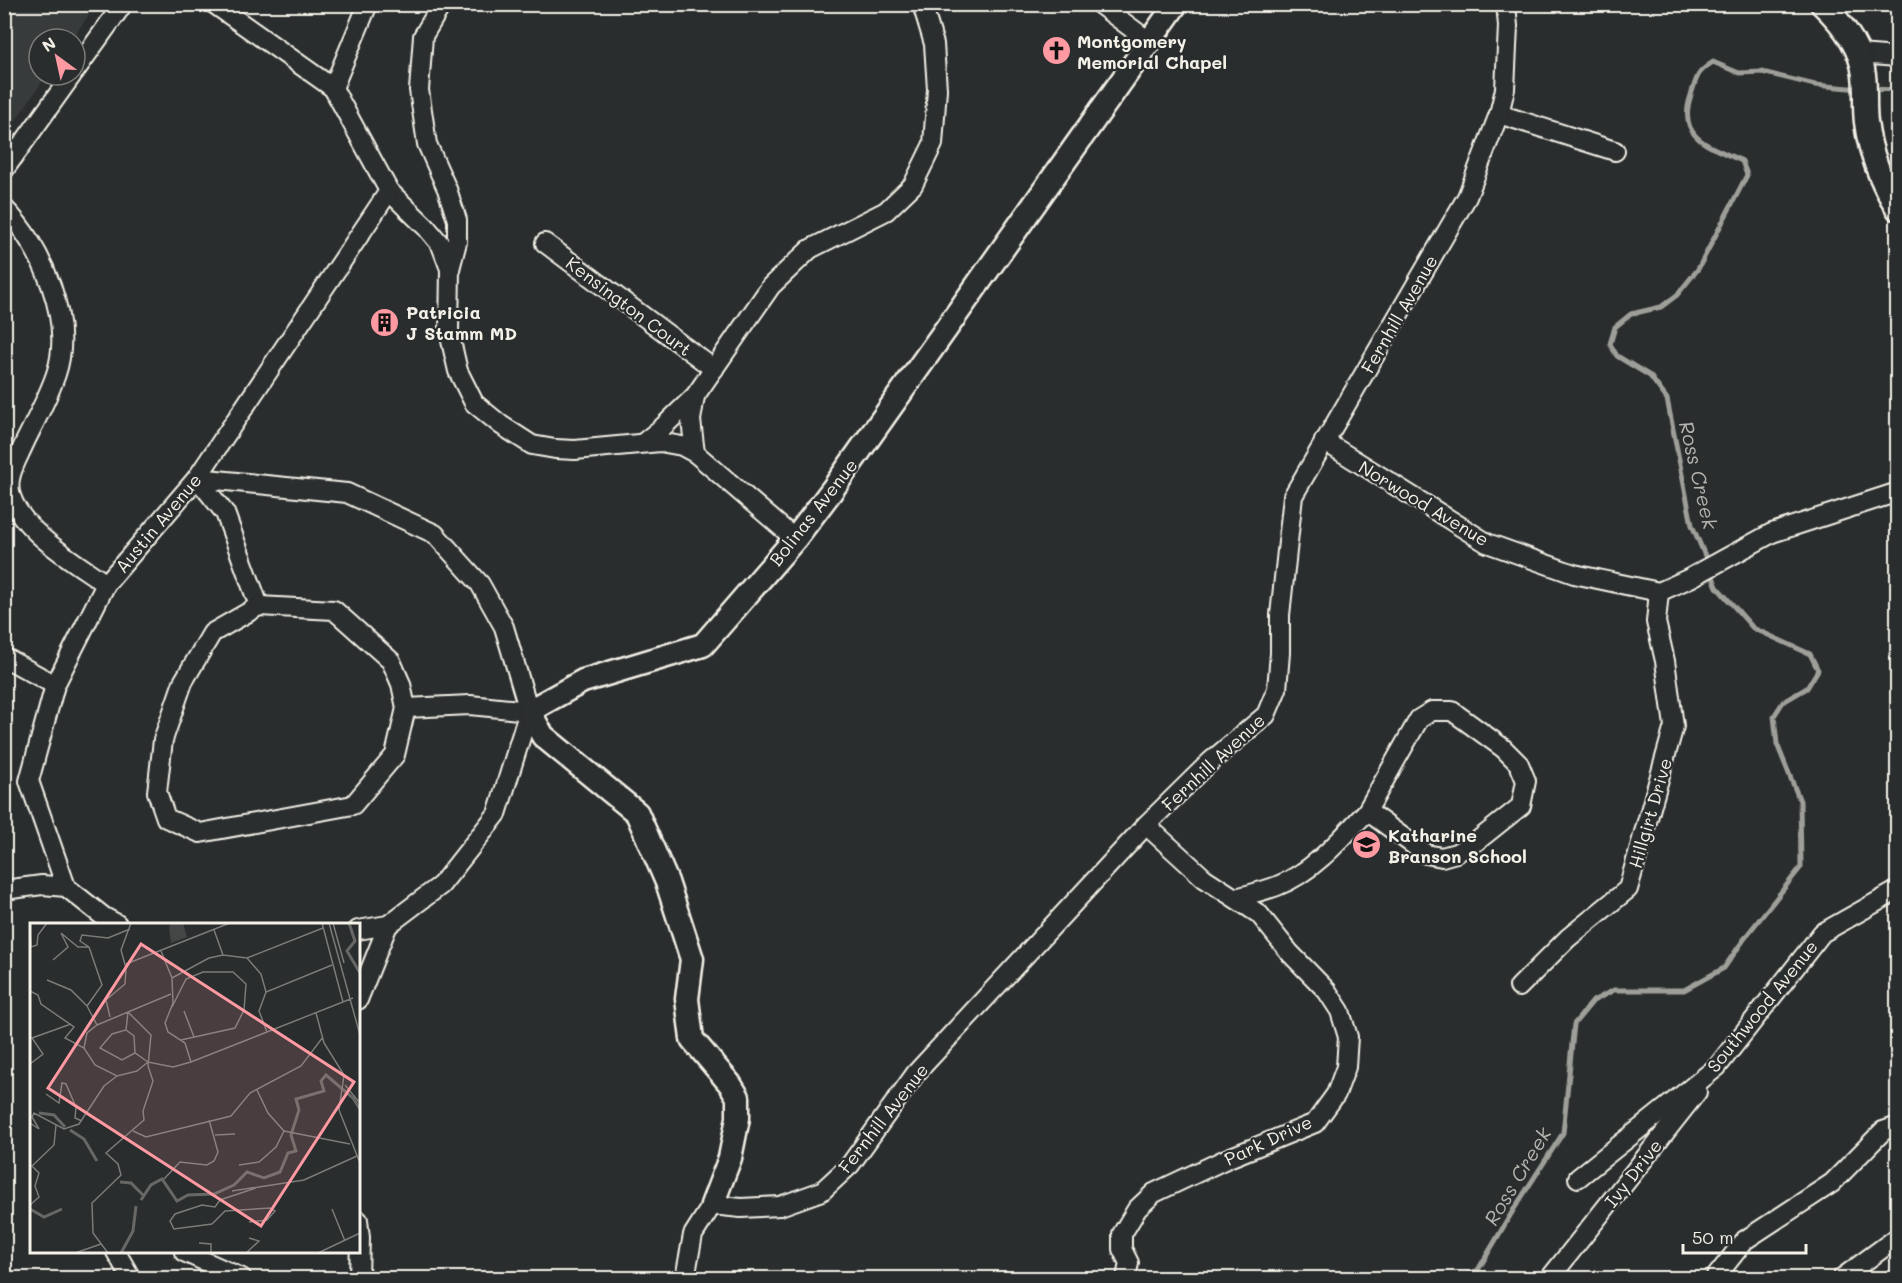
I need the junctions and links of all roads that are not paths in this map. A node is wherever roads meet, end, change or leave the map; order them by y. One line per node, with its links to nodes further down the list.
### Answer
1 (123, 4): 11 (street)
2 (214, 4): 15 (street)
3 (368, 4): 15 (street)
4 (442, 4): 20 (street)
5 (922, 4): 26 (street)
6 (1099, 4): 10 (street)
7 (1176, 4): 10 (street, Bolinas Avenue)
8 (1506, 4): 16 (street, Fernhill Avenue)
9 (1822, 4): 13 (street)
10 (1150, 42): 33 (street, Bolinas Avenue)
11 (87, 54)
12 (1898, 57): 13 (street)
13 (1861, 64): 22 (street)
14 (63, 87): 18 (street)
15 (333, 88): 19 (street)
16 (1498, 114): 17 (street); 28 (street, Fernhill Avenue)
17 (1615, 151)
18 (4, 170)
19 (389, 191): 23 (street); 31 (street, Austin Avenue)
20 (451, 202): 23 (street); 25 (street)
21 (4, 208): 34 (street)
22 (1898, 209)
23 (426, 226): 25 (street)
24 (545, 243): 26 (street, Kensington Court)
25 (450, 269): 29 (street)
26 (714, 369): 27 (street)
27 (695, 396): 29 (street); 30 (street)
28 (1324, 441): 35 (street, Norwood Avenue); 42 (street, Fernhill Avenue)
29 (643, 443): 30 (street)
30 (695, 453): 33 (street)
31 (197, 478): 34 (street, Austin Avenue); 36 (street); 40 (street)
32 (1898, 492): 35 (street)
33 (795, 539): 40 (street, Bolinas Avenue)
34 (106, 584): 38 (street, Austin Avenue)
35 (1659, 592): 50 (street, Hillgirt Drive)
36 (259, 606): 39 (street); 39 (street)
37 (4, 657): 38 (street)
38 (55, 685): 43 (street, Austin Avenue)
39 (406, 708): 40 (street)
40 (529, 711): 48 (street); 55 (street)
41 (1367, 811): 41 (street); 46 (street)
42 (1146, 825): 46 (street, Park Drive); 55 (street, Fernhill Avenue)
43 (66, 887): 44 (street); 47 (street)
44 (4, 890)
45 (1898, 890): 52 (street, Southwood Avenue)
46 (1236, 898): 60 (street, Park Drive)
47 (115, 923)
48 (388, 926): 49 (street); 51 (street)
49 (360, 930)
50 (1519, 987)
51 (360, 995)
52 (1716, 1068): 54 (street, Southwood Avenue); 65 (street, Ivy Drive)
53 (1898, 1126): 66 (street)
54 (1578, 1178)
55 (712, 1205): 64 (street)
56 (1898, 1237): 67 (street)
57 (117, 1253): 61 (street)
58 (188, 1253): 62 (street)
59 (360, 1253): 63 (street)
60 (1128, 1271)
61 (132, 1278)
62 (243, 1278)
63 (359, 1278)
64 (685, 1278)
65 (1550, 1278)
66 (1715, 1278)
67 (1842, 1278)

